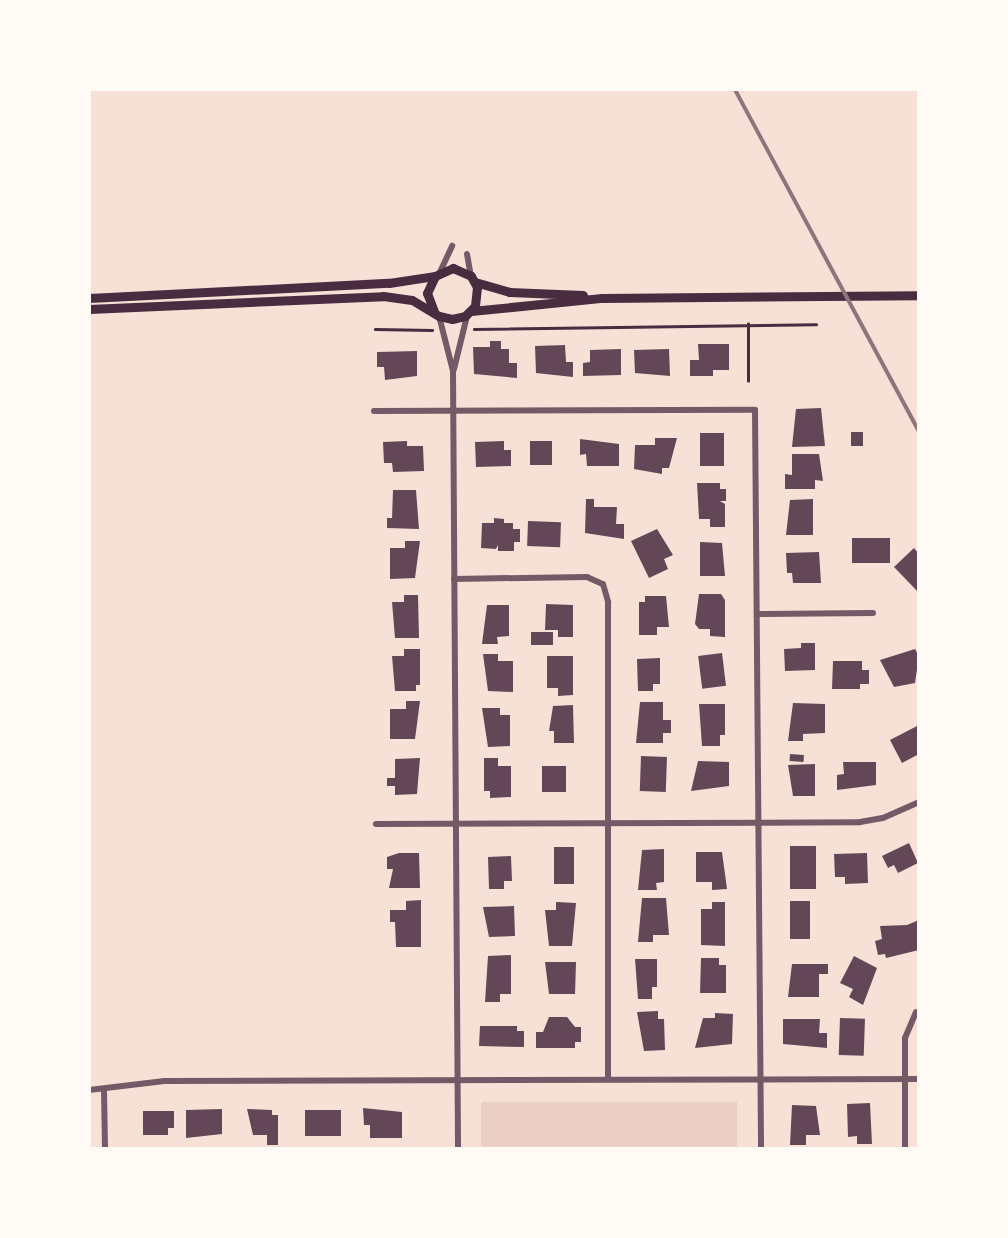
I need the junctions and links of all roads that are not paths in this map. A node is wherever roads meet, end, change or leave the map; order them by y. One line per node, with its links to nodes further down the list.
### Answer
1 (452, 246): 3 (street)
2 (467, 254): 4 (street)
3 (437, 274): 4 (main road); 6 (main road); 10 (main road)
4 (473, 279): 7 (main road); 9 (main road)
5 (919, 295): 7 (main road)
6 (89, 298)
7 (602, 298): 9 (main road)
8 (89, 309): 10 (main road)
9 (471, 312): 10 (main road); 11 (street)
10 (437, 314): 11 (street)
11 (453, 371): 13 (street)
12 (374, 411): 13 (street)
13 (454, 411): 14 (street); 16 (street)
14 (454, 579): 19 (street); 20 (street)
15 (873, 613): 16 (street)
16 (758, 614): 18 (street)
17 (919, 802): 18 (street)
18 (759, 822): 20 (street); 25 (street)
19 (454, 823): 20 (street); 21 (street); 24 (street)
20 (607, 823): 23 (street)
21 (376, 824)
22 (916, 1012): 26 (street)
23 (608, 1078): 24 (street); 25 (street)
24 (456, 1079): 29 (street); 31 (street)
25 (761, 1079): 26 (street); 32 (street)
26 (905, 1079): 27 (street); 33 (street)
27 (919, 1079)
28 (89, 1090): 29 (street)
29 (104, 1090): 30 (street)
30 (105, 1149)
31 (458, 1149)
32 (761, 1149)
33 (905, 1149)

